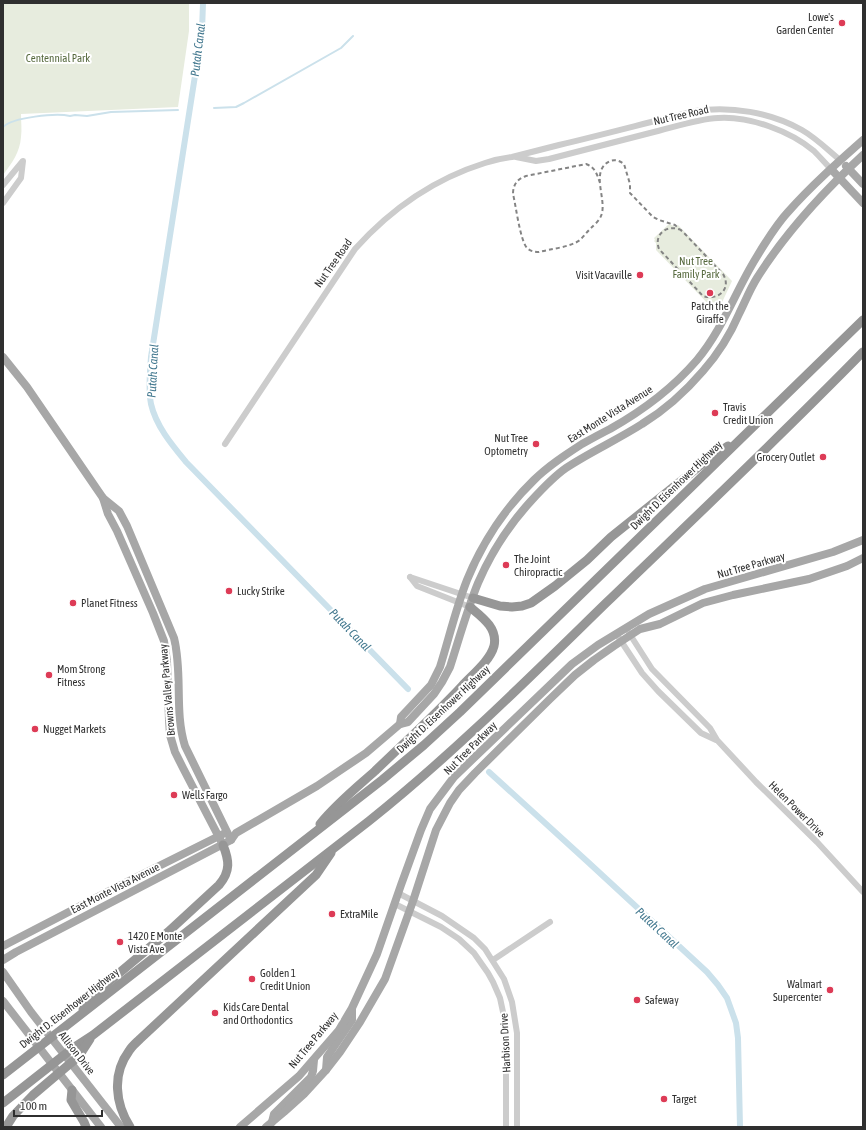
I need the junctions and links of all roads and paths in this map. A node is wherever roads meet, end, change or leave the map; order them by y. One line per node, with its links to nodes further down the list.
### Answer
1 (863, 140): 6 (main road, East Monte Vista Avenue)
2 (547, 148): 4 (street, Nut Tree Road); 5 (street); 6 (street, Nut Tree Road)
3 (863, 155): 7 (main road, East Monte Vista Avenue)
4 (512, 156): 5 (street, Nut Tree Road); 21 (street, Nut Tree Road)
5 (549, 159): 8 (street, Nut Tree Road)
6 (840, 160): 7 (main road, Nut Tree Road); 8 (main road, East Monte Vista Avenue)
7 (848, 168): 9 (main road, East Monte Vista Avenue); 10 (main road, Nut Tree Road)
8 (831, 169): 9 (main road, Nut Tree Road); 19 (main road, East Monte Vista Avenue)
9 (839, 178): 13 (main road, Nut Tree Road); 23 (main road, East Monte Vista Avenue)
10 (863, 184)
11 (3, 185): 12 (street)
12 (3, 203)
13 (863, 203)
14 (863, 320): 20 (highway, Dwight D. Eisenhower Highway)
15 (863, 352): 18 (highway)
16 (3, 358): 25 (main road, Browns Valley Parkway)
17 (863, 360): 18 (highway)
18 (827, 388): 48 (highway)
19 (625, 420): 22 (main road, East Monte Vista Avenue); 23 (main road)
20 (748, 431): 32 (highway); 47 (highway, Dwight D. Eisenhower Highway)
21 (225, 444)
22 (567, 454): 24 (main road); 31 (main road, East Monte Vista Avenue)
23 (578, 460): 24 (main road, East Monte Vista Avenue)
24 (538, 494): 32 (main road, East Monte Vista Avenue)
25 (103, 498): 26 (main road, Browns Valley Parkway); 28 (main road, Browns Valley Parkway)
26 (115, 527): 28 (main road); 30 (main road, Browns Valley Parkway)
27 (863, 540): 37 (main road, Nut Tree Parkway)
28 (140, 556): 34 (main road, Browns Valley Parkway)
29 (863, 558): 39 (main road, Nut Tree Parkway)
30 (134, 570): 34 (main road); 36 (main road, Browns Valley Parkway)
31 (462, 594): 32 (street); 33 (main road, East Monte Vista Avenue); 33 (street)
32 (473, 598): 35 (main road, East Monte Vista Avenue)
33 (459, 603): 35 (street); 44 (main road, East Monte Vista Avenue)
34 (161, 605): 36 (main road); 41 (main road, Browns Valley Parkway)
35 (470, 607): 44 (main road, East Monte Vista Avenue); 47 (highway)
36 (153, 613): 41 (main road); 42 (main road, Browns Valley Parkway)
37 (625, 628): 38 (main road, Nut Tree Parkway); 39 (street, Helen Power Drive)
38 (616, 633): 40 (street, Helen Power Drive); 52 (main road, Nut Tree Parkway)
39 (630, 635): 40 (main road, Nut Tree Parkway); 45 (street, Helen Power Drive)
40 (621, 641): 45 (street, Helen Power Drive); 54 (main road, Nut Tree Parkway)
41 (176, 648): 43 (main road, Browns Valley Parkway)
42 (168, 674): 43 (main road); 46 (main road, Browns Valley Parkway)
43 (179, 708): 46 (main road, Browns Valley Parkway)
44 (400, 724): 46 (main road, East Monte Vista Avenue)
45 (717, 740): 51 (street, Helen Power Drive)
46 (225, 839): 49 (main road, East Monte Vista Avenue); 53 (main road, East Monte Vista Avenue); 65 (highway)
47 (306, 840): 65 (highway, Dwight D. Eisenhower Highway)
48 (337, 845): 66 (highway); 77 (highway)
49 (155, 868): 50 (main road, East Monte Vista Avenue); 53 (main road)
50 (113, 889): 57 (main road); 59 (main road, East Monte Vista Avenue)
51 (863, 892)
52 (398, 893): 54 (street, Harbison Drive); 55 (main road, Nut Tree Parkway)
53 (117, 900): 57 (main road, East Monte Vista Avenue)
54 (413, 901): 56 (main road, Nut Tree Parkway); 61 (street, Harbison Drive)
55 (395, 904): 56 (street, Harbison Drive); 64 (main road, Nut Tree Parkway)
56 (410, 911): 68 (main road, Nut Tree Parkway); 79 (street, Harbison Drive)
57 (84, 917): 60 (main road, East Monte Vista Avenue)
58 (550, 922): 61 (street)
59 (3, 946)
60 (3, 960)
61 (493, 960): 80 (street, Harbison Drive)
62 (3, 972): 76 (main road, Allison Drive)
63 (3, 1001): 70 (main road)
64 (352, 1008): 67 (main road, Nut Tree Parkway); 68 (main road)
65 (77, 1018): 69 (highway, Dwight D. Eisenhower Highway)
66 (93, 1035): 71 (highway); 73 (highway)
67 (314, 1060): 72 (main road); 78 (main road, Nut Tree Parkway)
68 (326, 1070): 72 (main road, Nut Tree Parkway)
69 (3, 1075)
70 (72, 1090): 74 (highway); 75 (main road)
71 (3, 1103)
72 (269, 1125)
73 (6, 1127)
74 (86, 1127)
75 (101, 1127)
76 (121, 1127)
77 (130, 1127)
78 (240, 1127)
79 (506, 1127)
80 (517, 1127)

